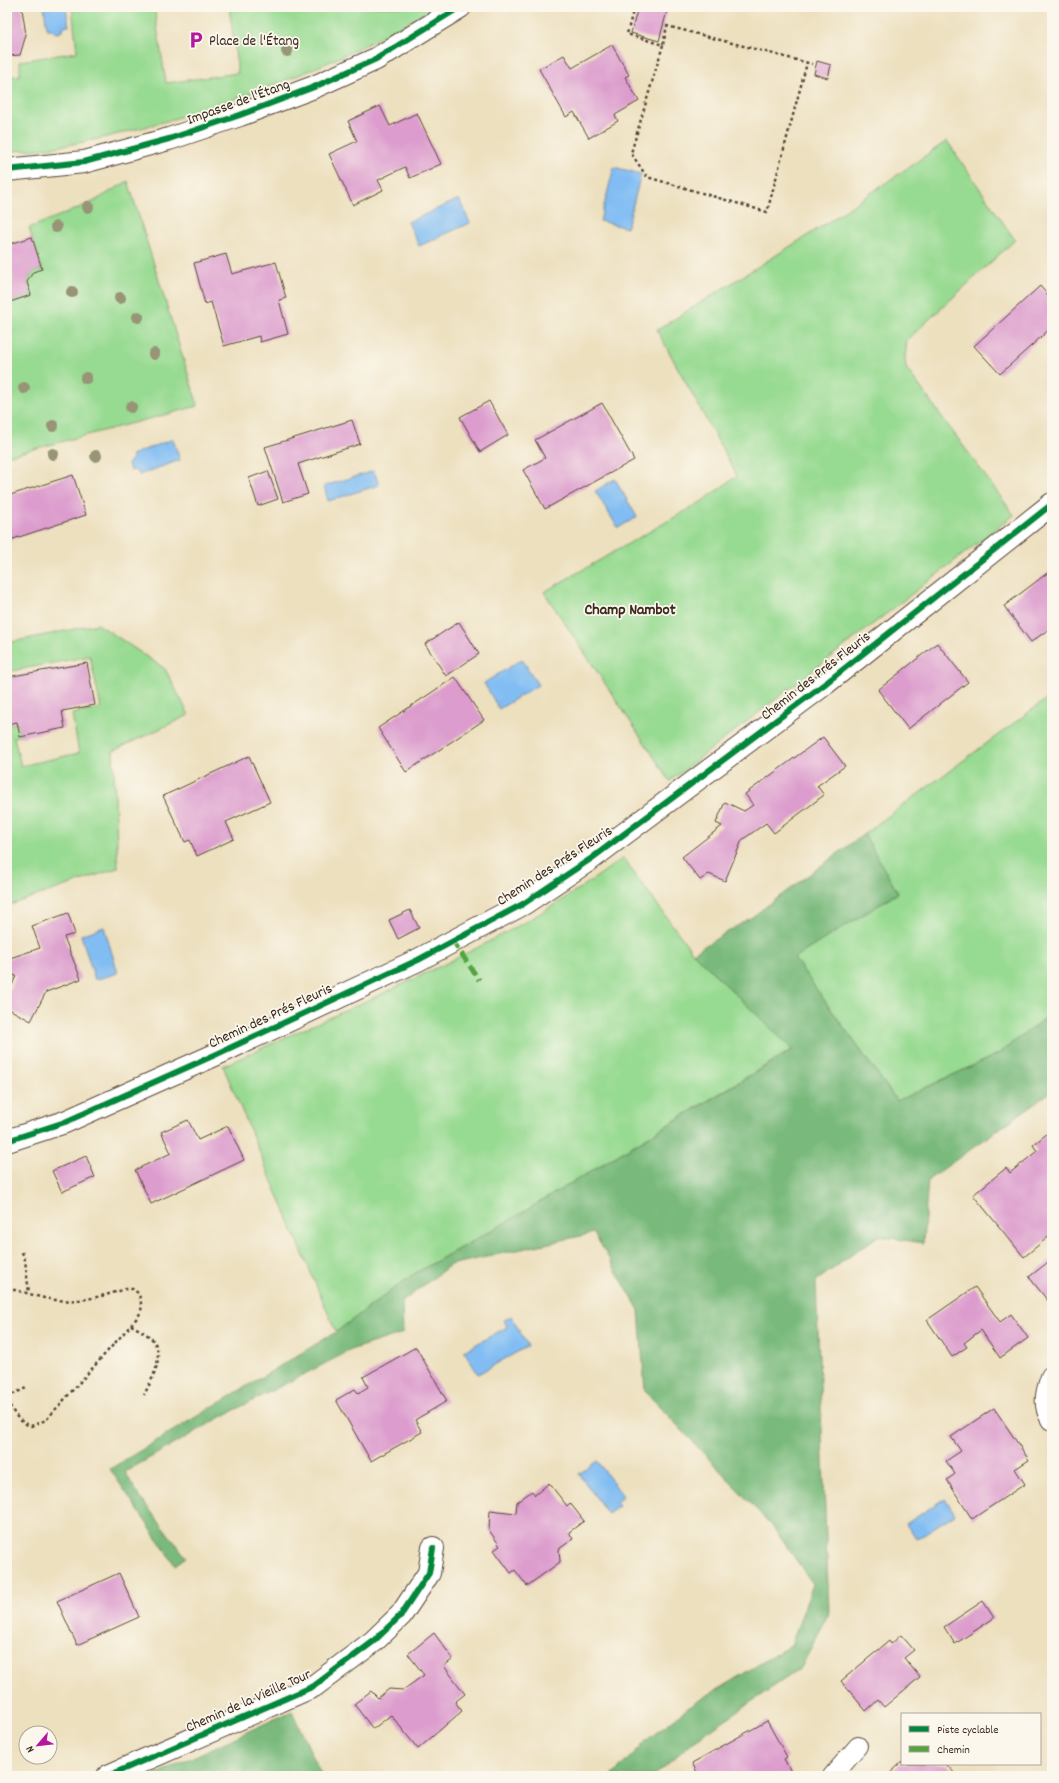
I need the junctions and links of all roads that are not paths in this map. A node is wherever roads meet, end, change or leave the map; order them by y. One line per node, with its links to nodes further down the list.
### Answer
1 (460, 7): 2 (street, Impasse de l'Étang)
2 (7, 170)
3 (1052, 504): 4 (street, Chemin des Prés Fleuris)
4 (7, 1141)
5 (1052, 1377): 6 (street)
6 (1052, 1419)
7 (433, 1548): 9 (street, Chemin de la Vieille Tour)
8 (858, 1746): 10 (lane)
9 (108, 1776)
10 (832, 1776)

